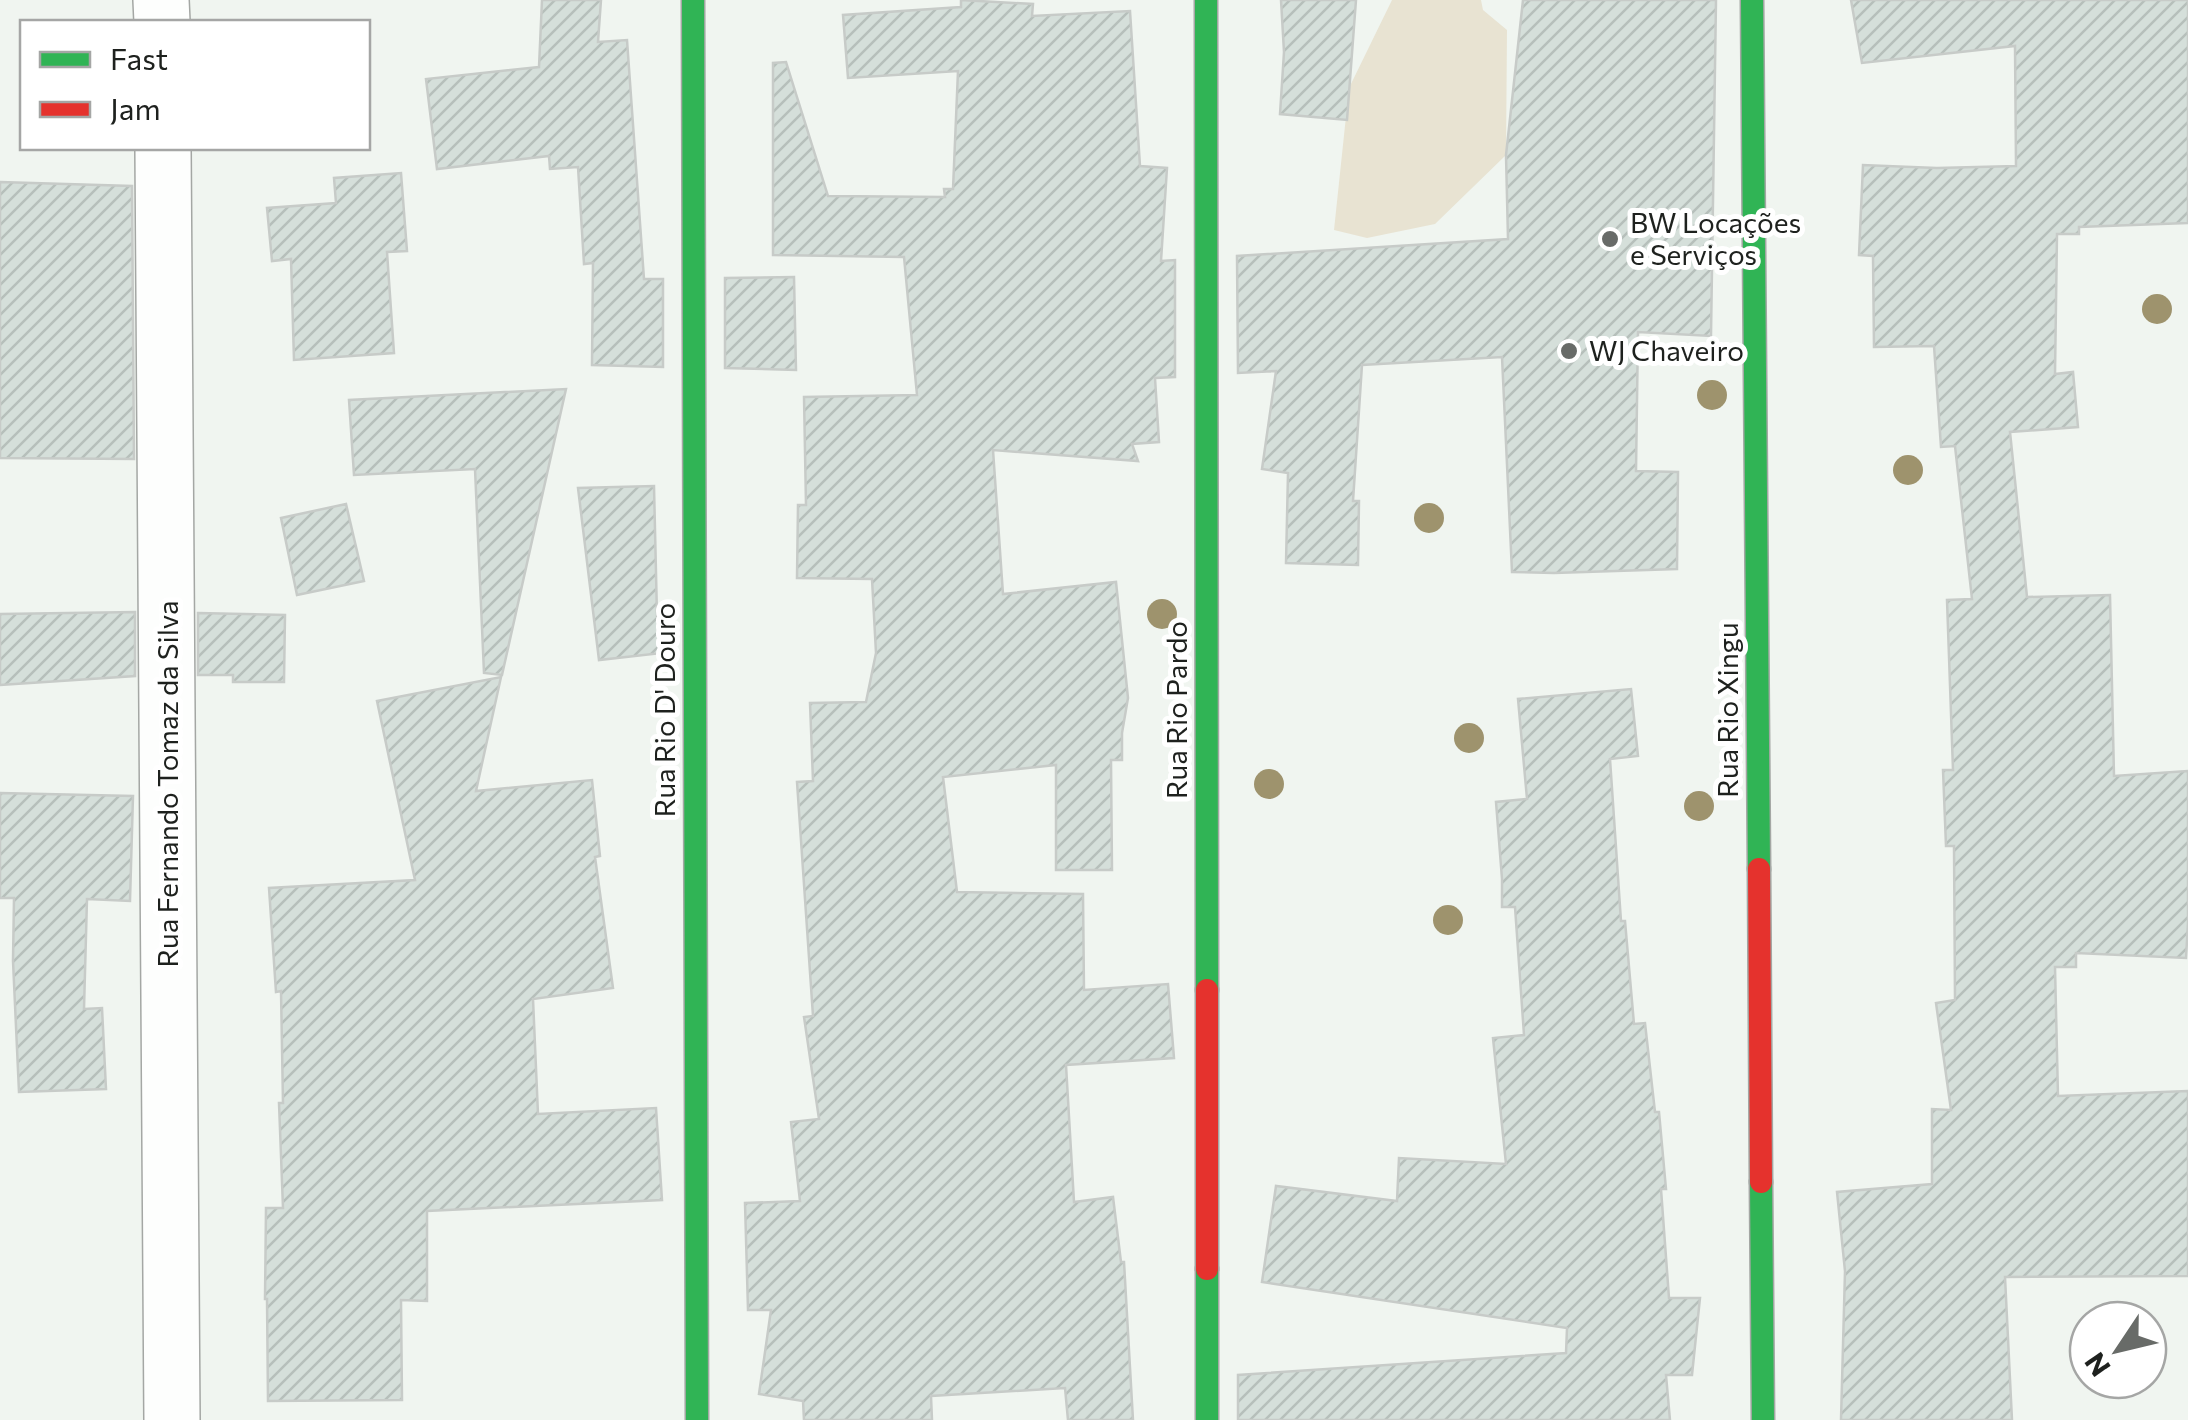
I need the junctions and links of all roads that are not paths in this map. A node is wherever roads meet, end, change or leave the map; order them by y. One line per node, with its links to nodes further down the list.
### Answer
1 (693, 0): 6 (street, Rua Rio D' Douro)
2 (1206, 0): 7 (street, Rua Rio Pardo)
3 (1752, 0): 8 (street, Rua Rio Xingu)
4 (163, 150): 5 (street, Rua Fernando Tomaz da Silva)
5 (172, 1420)
6 (697, 1420)
7 (1207, 1420)
8 (1763, 1420)

